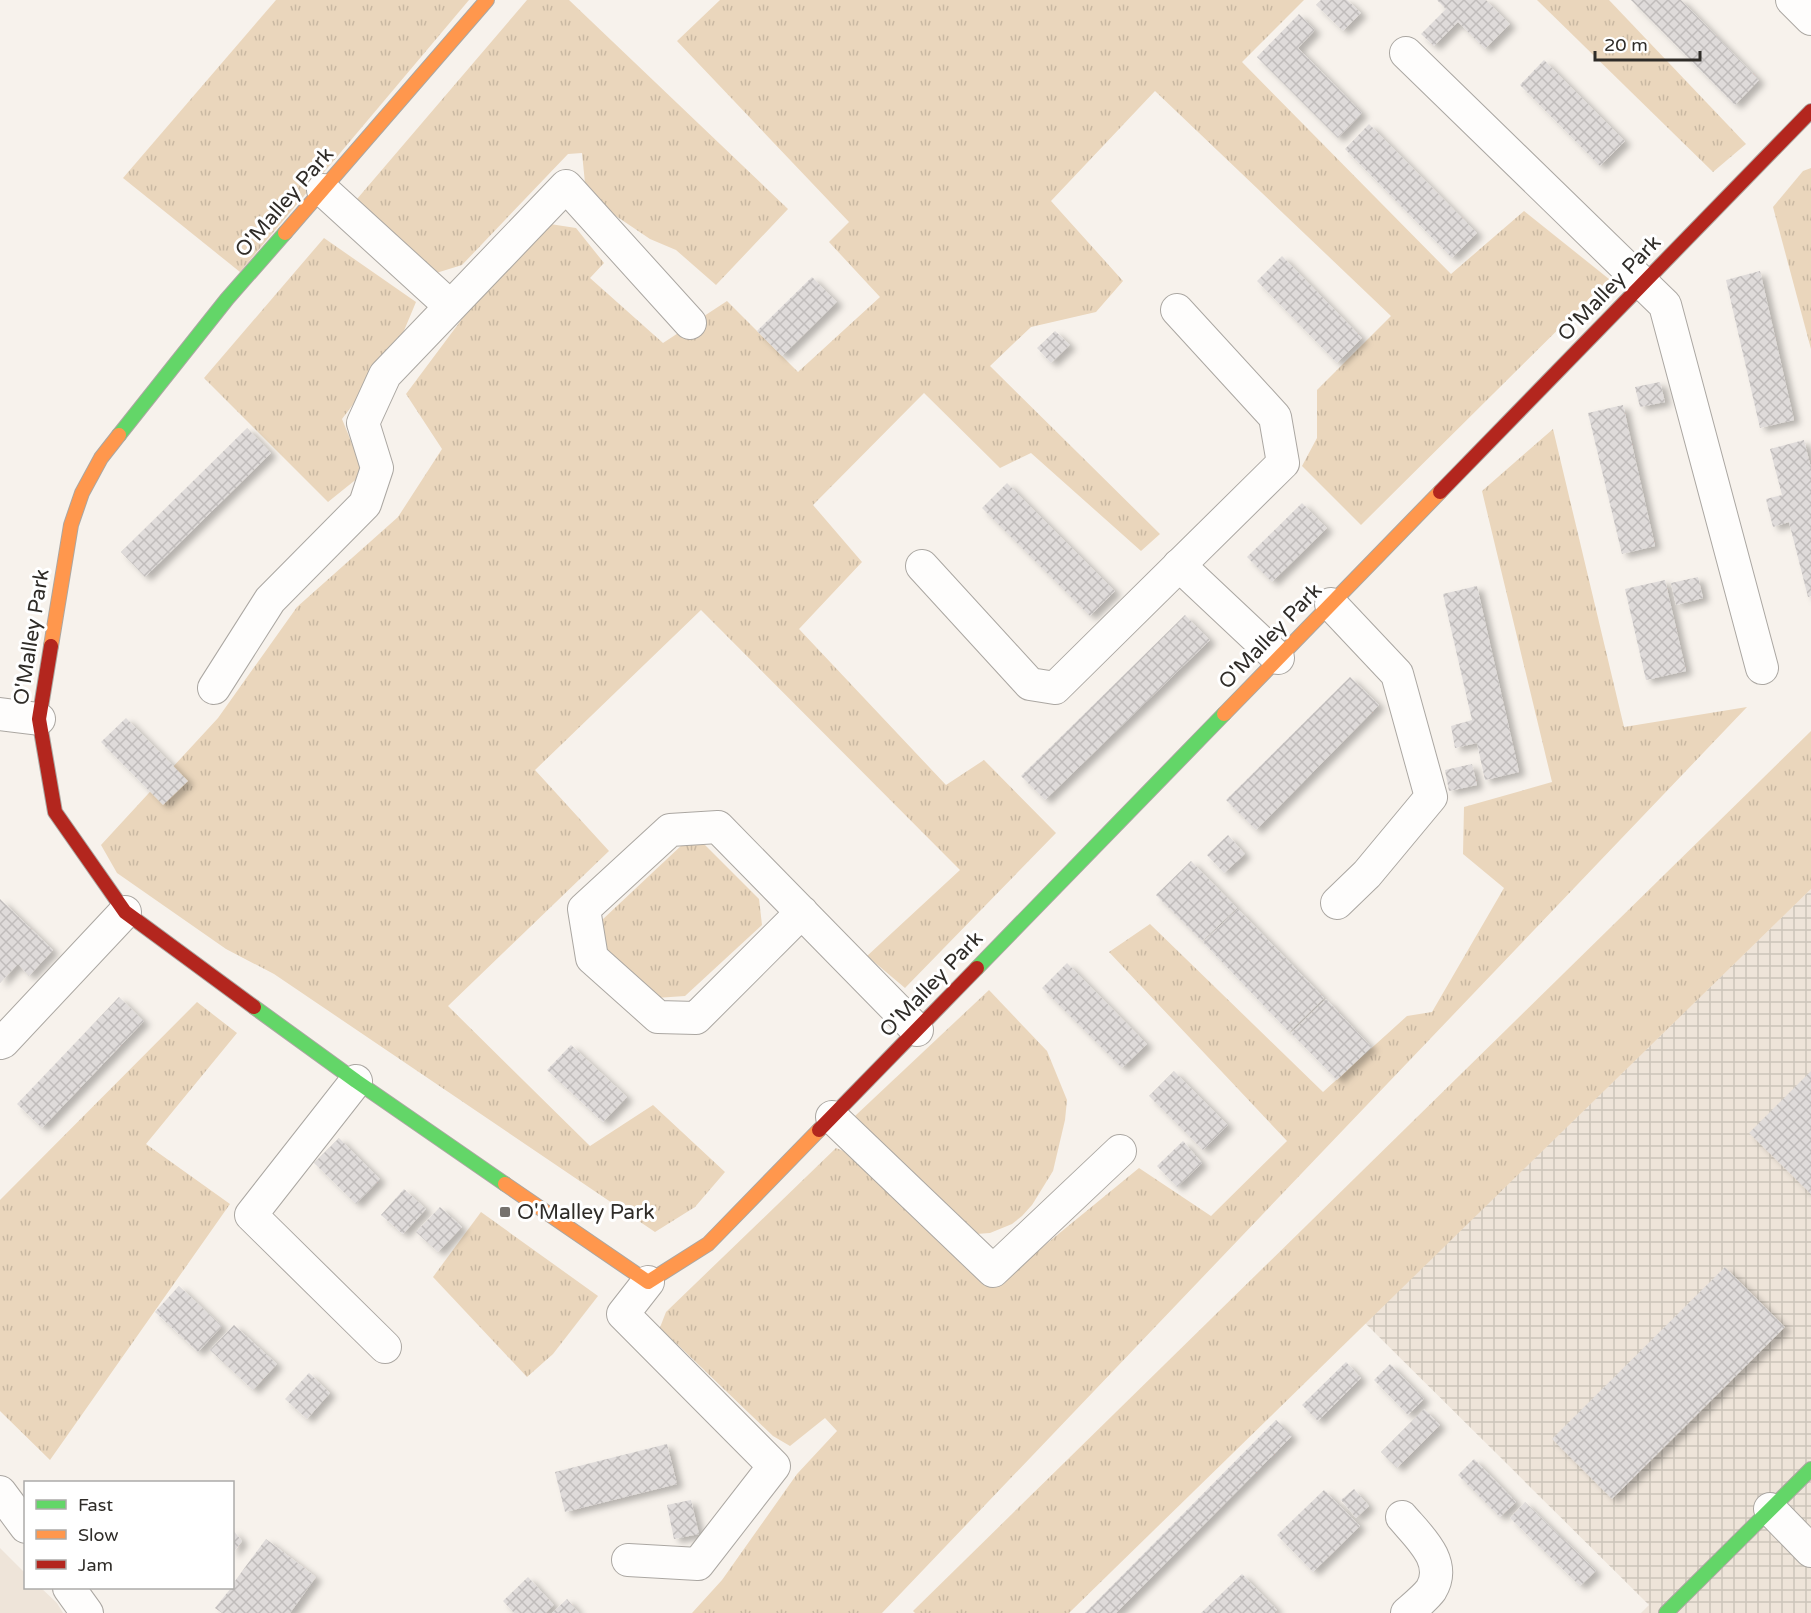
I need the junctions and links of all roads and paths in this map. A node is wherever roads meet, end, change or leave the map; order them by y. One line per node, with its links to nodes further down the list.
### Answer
1 (487, 0): 6 (street, O'Malley Park)
2 (1792, 0): 3 (street)
3 (1811, 19)
4 (1406, 53): 7 (street)
5 (1811, 111): 7 (street, O'Malley Park)
6 (323, 190): 8 (street); 18 (street, O'Malley Park)
7 (1642, 284): 13 (street, O'Malley Park); 15 (street)
8 (450, 306): 10 (street); 16 (street)
9 (1177, 310): 11 (street)
10 (690, 323)
11 (1179, 565): 12 (street); 14 (street)
12 (922, 566)
13 (1331, 604): 14 (street, O'Malley Park); 19 (street)
14 (1278, 658): 22 (street, O'Malley Park)
15 (1762, 668)
16 (214, 688)
17 (0, 714): 18 (street)
18 (39, 720): 20 (street, O'Malley Park)
19 (1337, 903)
20 (125, 912): 23 (street); 24 (street, O'Malley Park)
21 (802, 912): 21 (street); 22 (street)
22 (917, 1030): 25 (street, O'Malley Park)
23 (0, 1043)
24 (356, 1081): 27 (street, O'Malley Park); 28 (street)
25 (832, 1117): 26 (street); 27 (street, O'Malley Park)
26 (1120, 1151)
27 (648, 1282): 35 (street)
28 (385, 1347)
29 (1811, 1469): 31 (street)
30 (0, 1492): 33 (street)
31 (1770, 1509): 34 (street); 39 (street)
32 (1402, 1517): 38 (street)
33 (24, 1524)
34 (1811, 1551)
35 (628, 1560)
36 (70, 1589): 37 (street)
37 (87, 1613)
38 (1407, 1613)
39 (1666, 1613)

